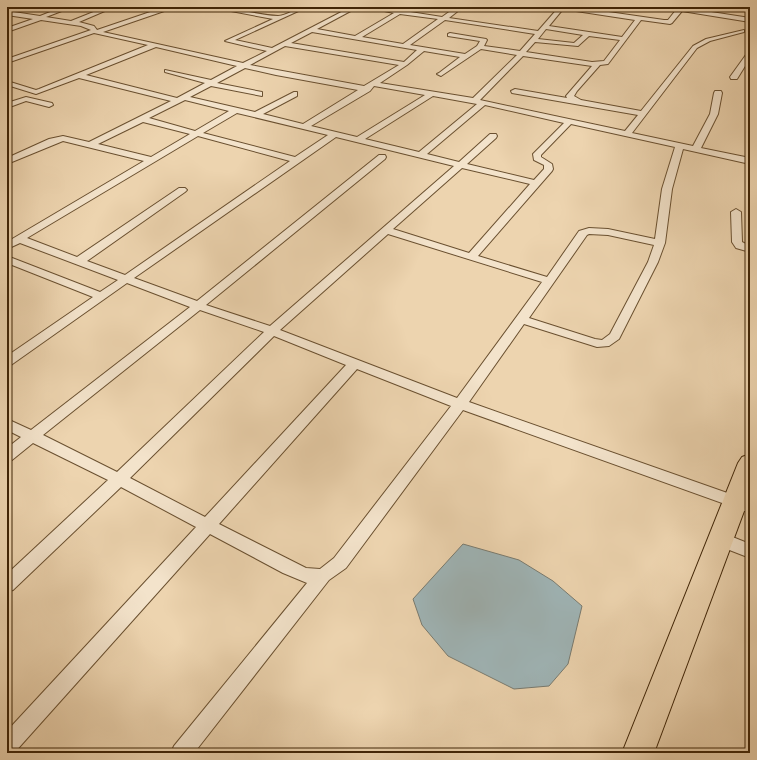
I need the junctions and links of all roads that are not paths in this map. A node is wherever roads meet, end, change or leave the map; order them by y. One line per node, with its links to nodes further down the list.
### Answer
1 (69, 7): 17 (street)
2 (111, 7): 22 (street)
3 (213, 7): 14 (street)
4 (251, 7): 14 (street)
5 (304, 7): 18 (street)
6 (355, 7): 24 (street)
7 (368, 7): 15 (street)
8 (408, 7): 15 (street)
9 (460, 7): 20 (street)
10 (562, 7): 21 (street); 25 (street)
11 (668, 7): 13 (street)
12 (168, 8): 27 (street)
13 (680, 9): 19 (street); 21 (street)
14 (240, 12): 18 (street)
15 (399, 12): 20 (street); 30 (street)
16 (7, 13): 17 (street)
17 (42, 17): 22 (street); 23 (street)
18 (280, 18): 38 (street)
19 (748, 18): 26 (street)
20 (443, 19): 25 (street); 35 (street)
21 (639, 19): 31 (street)
22 (73, 22): 27 (street)
23 (7, 30)
24 (310, 30): 30 (street); 33 (street)
25 (542, 30): 28 (street); 32 (street)
26 (746, 31): 65 (street)
27 (95, 32): 34 (street); 42 (street)
28 (588, 34): 31 (street); 32 (street)
29 (450, 35): 36 (street)
30 (356, 38): 35 (street)
31 (625, 39): 45 (street)
32 (533, 40): 40 (street)
33 (284, 44): 38 (street); 43 (street)
34 (155, 45): 44 (street); 48 (street)
35 (404, 46): 37 (street)
36 (480, 47): 40 (street); 41 (street)
37 (422, 49): 41 (street); 43 (street)
38 (273, 50): 44 (street)
39 (750, 53): 49 (street)
40 (521, 54): 45 (street); 61 (street)
41 (466, 56): 47 (street)
42 (7, 61)
43 (405, 64): 52 (street)
44 (242, 65): 51 (street); 53 (street)
45 (597, 65): 60 (street)
46 (166, 71): 51 (street)
47 (441, 74)
48 (80, 76): 50 (street); 59 (street)
49 (734, 77)
50 (7, 83)
51 (210, 83): 56 (street); 59 (street)
52 (375, 84): 53 (street); 58 (street)
53 (367, 89): 69 (street)
54 (515, 91): 60 (street)
55 (718, 93): 77 (street)
56 (259, 94)
57 (294, 94): 66 (street)
58 (431, 94): 61 (street); 74 (street)
59 (181, 98): 64 (street); 67 (street)
60 (574, 101): 65 (street)
61 (479, 102): 68 (street); 78 (street)
62 (49, 105): 63 (street)
63 (7, 106)
64 (236, 110): 66 (street); 70 (street)
65 (642, 114): 72 (street)
66 (256, 115): 69 (street)
67 (142, 119): 70 (street); 75 (street)
68 (569, 122): 72 (street); 85 (street)
69 (305, 126): 71 (street)
70 (197, 134): 80 (street); 81 (street)
71 (334, 134): 74 (street); 81 (street)
72 (627, 134): 76 (street)
73 (493, 136): 84 (street)
74 (358, 140): 78 (street)
75 (91, 144): 80 (street); 82 (street)
76 (680, 146): 77 (street); 90 (street)
77 (696, 149): 83 (street)
78 (421, 155): 84 (street)
79 (382, 157): 99 (street)
80 (152, 160): 89 (street)
81 (296, 160): 96 (street)
82 (7, 161)
83 (750, 161)
84 (460, 165): 85 (street); 88 (street)
85 (536, 183): 93 (street)
86 (182, 190): 95 (street)
87 (736, 212): 92 (street)
88 (384, 230): 93 (street); 101 (street)
89 (19, 239): 91 (street); 95 (street)
90 (660, 243): 97 (street); 100 (street)
91 (7, 246)
92 (750, 249)
93 (471, 257): 97 (street)
94 (7, 259): 98 (street)
95 (79, 261): 96 (street)
96 (126, 279): 98 (street); 99 (street)
97 (549, 281): 100 (street)
98 (101, 296): 102 (street)
99 (198, 306): 101 (street); 106 (street)
100 (521, 319): 104 (street)
101 (272, 331): 103 (street); 109 (street)
102 (7, 362)
103 (355, 363): 104 (street); 111 (street)
104 (460, 404): 110 (street); 114 (street)
105 (7, 424): 106 (street)
106 (32, 436): 107 (street); 109 (street)
107 (7, 456)
108 (750, 463): 110 (main road)
109 (119, 479): 111 (street); 115 (street)
110 (742, 504): 112 (main road)
111 (209, 526): 114 (street); 116 (street)
112 (720, 539): 113 (street); 118 (main road)
113 (750, 550)
114 (323, 576): 117 (street)
115 (7, 585)
116 (7, 746)
117 (181, 753)
118 (638, 753)

